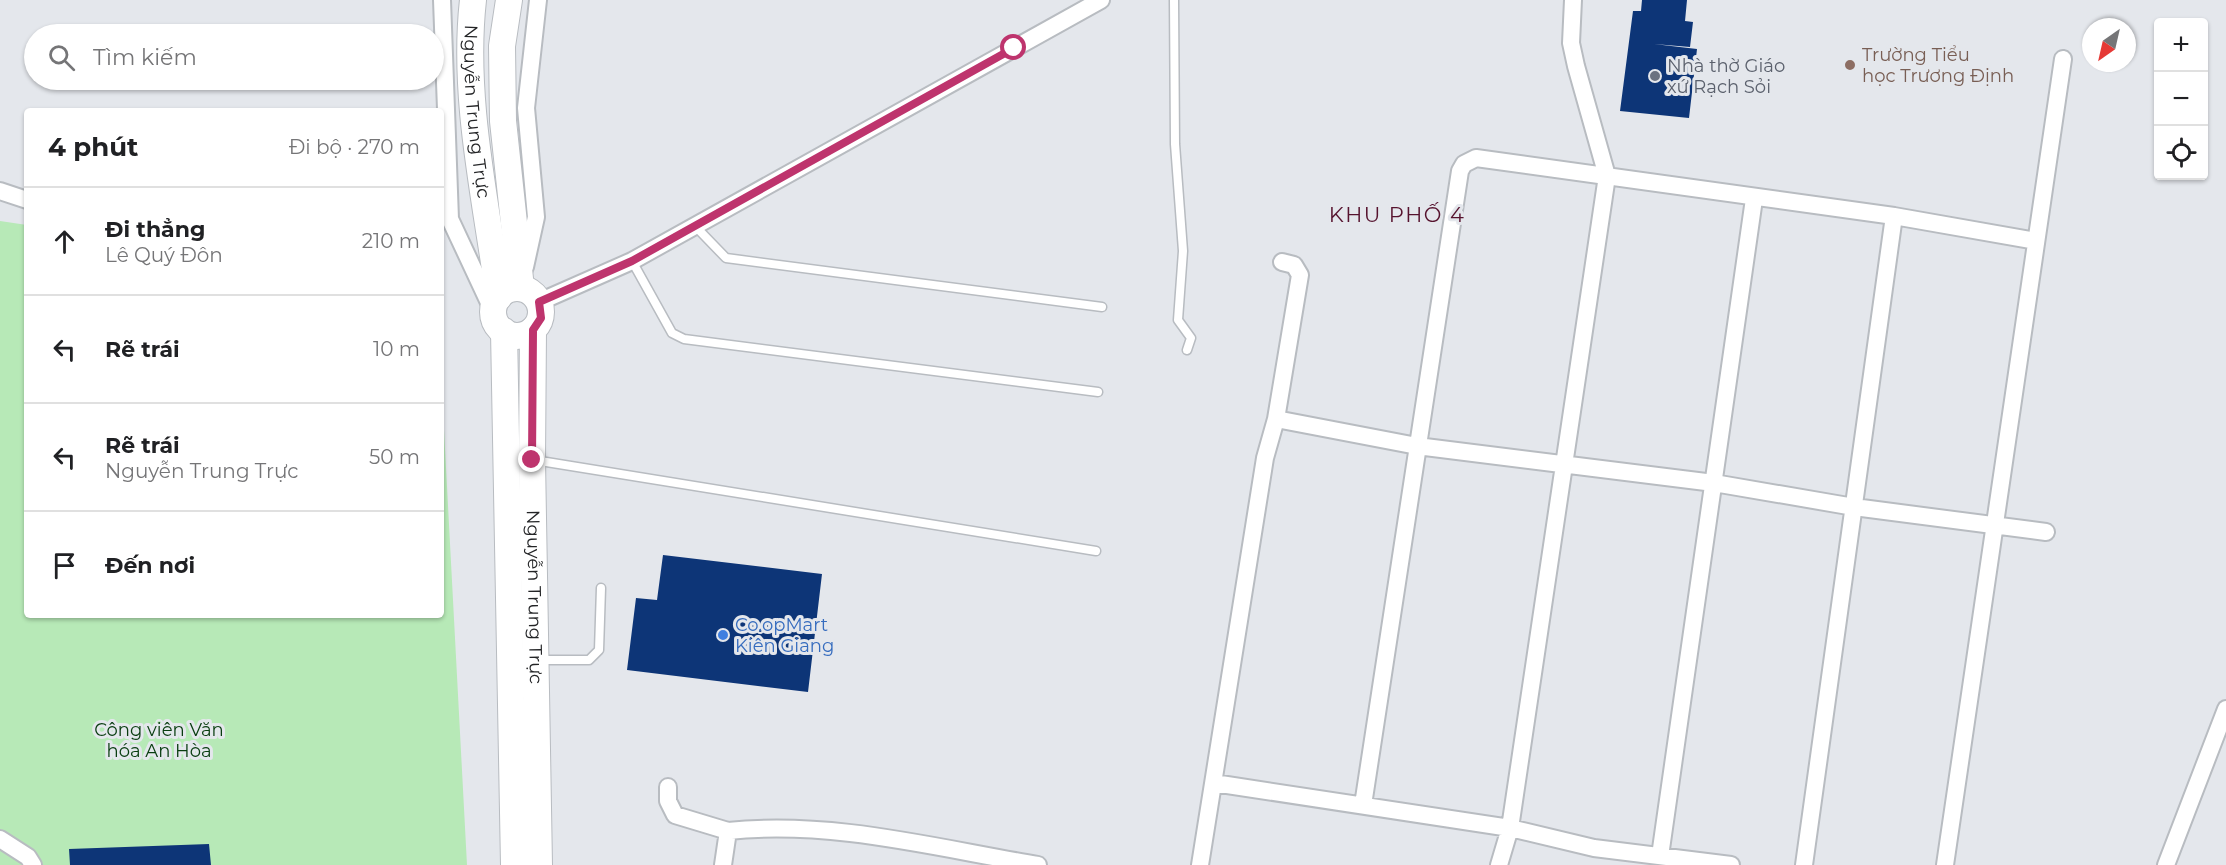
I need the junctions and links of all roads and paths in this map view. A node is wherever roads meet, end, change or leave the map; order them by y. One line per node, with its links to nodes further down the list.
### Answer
1 (442, 0): 8 (street)
2 (473, 0): 23 (main road, Nguyễn Trung Trực)
3 (509, 0): 23 (main road, Nguyễn Trung Trực)
4 (538, 0): 23 (street)
5 (1101, 0): 19 (street)
6 (1174, 0): 25 (lane)
7 (1573, 0): 13 (street)
8 (442, 24)
9 (2063, 59): 20 (street)
10 (443, 90): 11 (street)
11 (443, 108)
12 (444, 146): 18 (street)
13 (1607, 176): 16 (street); 28 (street); 30 (street)
14 (0, 192): 15 (street)
15 (24, 199)
16 (1754, 199): 17 (street); 31 (street)
17 (1894, 216): 20 (street); 32 (street)
18 (445, 219): 23 (street)
19 (695, 226): 21 (street); 24 (lane)
20 (2036, 241): 33 (street)
21 (632, 261): 23 (street); 26 (lane)
22 (1282, 262): 27 (street)
23 (511, 306): 29 (main road, Nguyễn Trung Trực); 47 (main road, Nguyễn Trung Trực)
24 (1102, 307)
25 (1187, 350)
26 (1098, 392)
27 (1276, 419): 28 (street); 39 (street)
28 (1417, 446): 30 (street); 41 (street)
29 (532, 460): 35 (lane); 37 (main road, Nguyễn Trung Trực)
30 (1564, 466): 31 (street); 42 (street)
31 (1714, 483): 32 (street); 45 (street)
32 (1854, 507): 33 (street); 54 (street)
33 (1995, 525): 34 (street); 55 (street)
34 (2046, 532)
35 (1096, 551)
36 (602, 588): 37 (lane)
37 (536, 660): 48 (main road, Nguyễn Trung Trực)
38 (2226, 709): 56 (street)
39 (1214, 783): 41 (street); 51 (street)
40 (668, 787): 43 (street)
41 (1363, 805): 42 (street)
42 (1510, 828): 45 (street); 52 (street)
43 (728, 831): 49 (street); 50 (street)
44 (0, 839): 46 (street)
45 (1660, 856): 53 (street)
46 (33, 865)
47 (514, 865)
48 (539, 865)
49 (723, 865)
50 (1038, 865)
51 (1200, 865)
52 (1499, 865)
53 (1731, 865)
54 (1804, 865)
55 (1945, 865)
56 (2166, 865)

